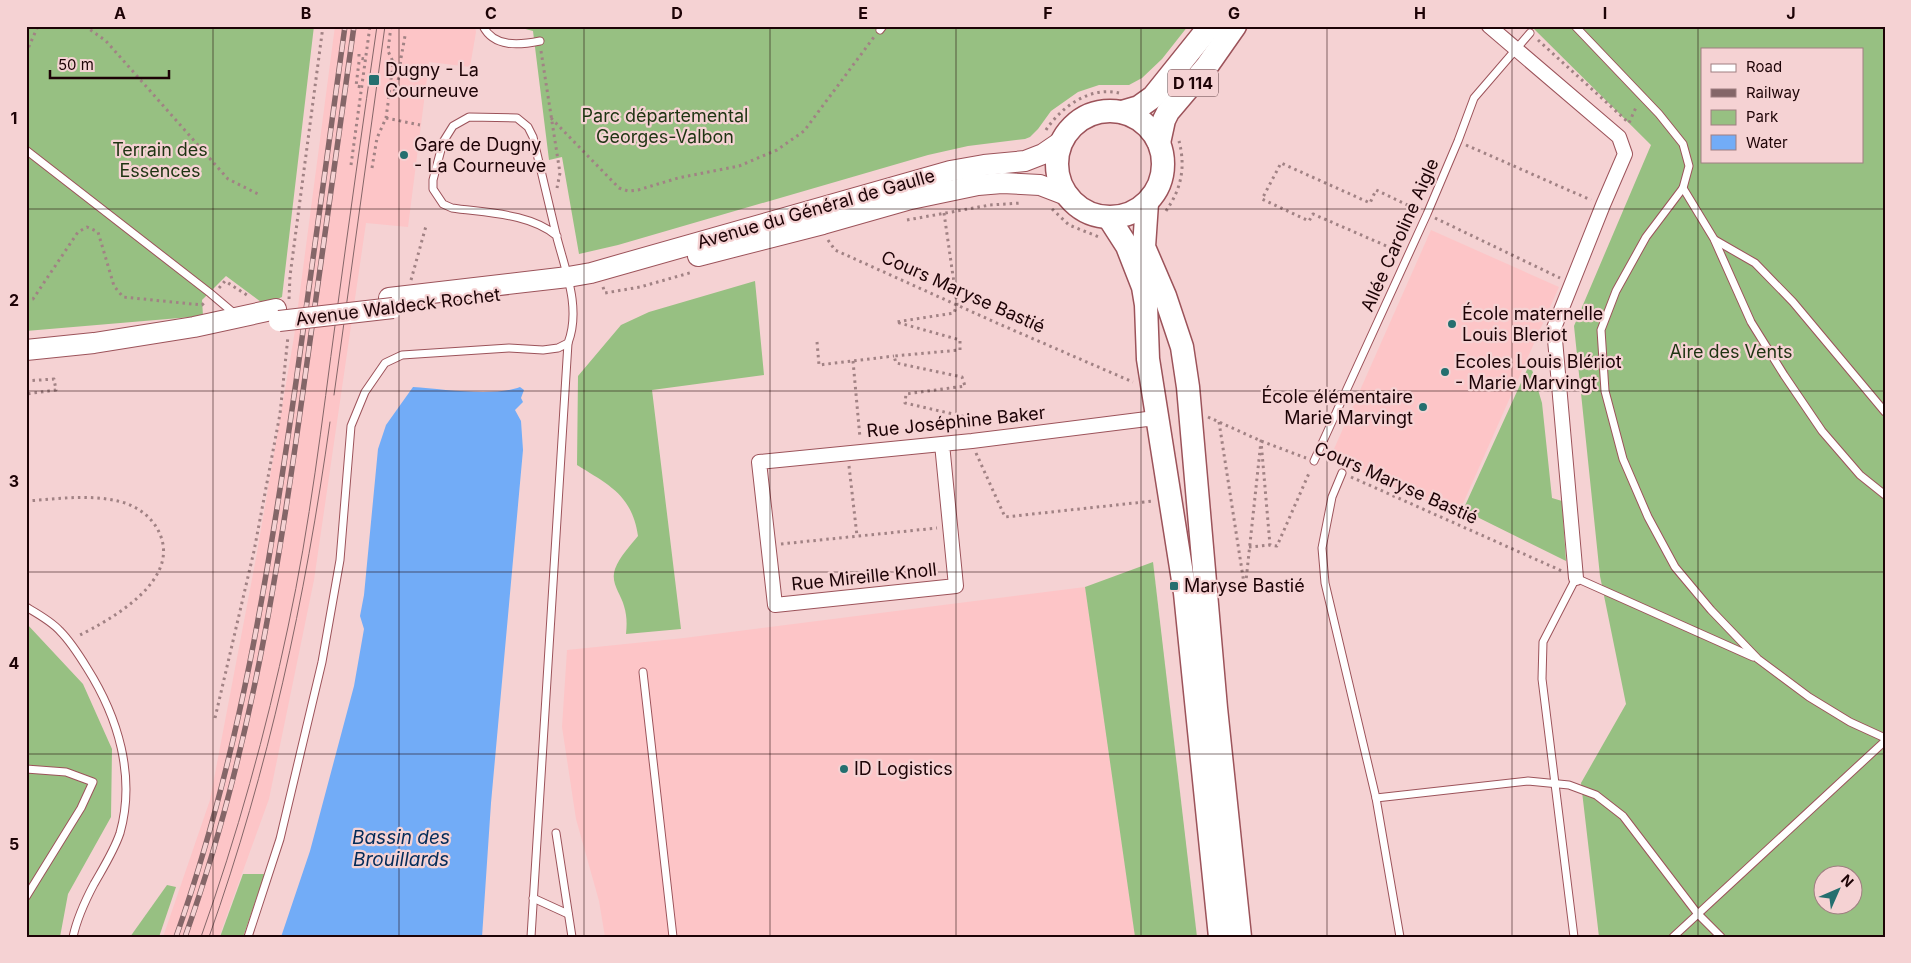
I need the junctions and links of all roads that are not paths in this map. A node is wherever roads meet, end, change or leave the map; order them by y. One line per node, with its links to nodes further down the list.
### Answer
1 (483, 26): 7 (lane)
2 (1210, 26): 9 (main road, D 114)
3 (1236, 26): 11 (main road, D 114)
4 (1489, 26): 8 (street)
5 (1575, 26): 13 (lane)
6 (1530, 33): 8 (lane, Allée Caroline Aigle)
7 (540, 41)
8 (1516, 49): 29 (lane, Allée Caroline Aigle); 32 (street)
9 (1123, 103): 10 (main road); 11 (main road)
10 (1053, 136): 14 (main road); 20 (main road, Avenue du Général de Gaulle)
11 (1168, 139): 15 (main road)
12 (26, 150): 22 (lane)
13 (1683, 188): 18 (lane); 35 (lane)
14 (1056, 200): 16 (main road); 19 (main road, Avenue du Général de Gaulle)
15 (1155, 208): 16 (main road); 52 (main road)
16 (1107, 228): 27 (main road)
17 (557, 236): 17 (lane); 20 (lane)
18 (1714, 239): 26 (lane); 31 (lane)
19 (600, 281): 20 (main road, Avenue Waldeck Rochet)
20 (569, 282): 21 (main road, Avenue Waldeck Rochet); 24 (lane)
21 (279, 316): 22 (main road, Avenue Waldeck Rochet); 23 (main road, Avenue Waldeck Rochet)
22 (238, 317): 23 (main road, Avenue Waldeck Rochet)
23 (194, 327): 25 (main road, Avenue Waldeck Rochet)
24 (568, 343): 43 (lane); 47 (lane)
25 (26, 350)
26 (1885, 412)
27 (1158, 420): 28 (street, Rue Joséphine Baker); 51 (main road)
28 (942, 444): 33 (street, Rue Mireille Knoll); 33 (street, Rue Joséphine Baker)
29 (1314, 461)
30 (1342, 473): 40 (lane)
31 (1885, 495)
32 (1576, 578): 35 (lane); 39 (lane)
33 (776, 606)
34 (26, 607): 46 (lane)
35 (1758, 659): 37 (lane)
36 (643, 672): 50 (lane)
37 (1885, 740): 44 (lane)
38 (26, 769): 42 (lane)
39 (1556, 784): 40 (lane); 44 (lane); 54 (lane)
40 (1376, 798): 53 (lane)
41 (556, 833): 45 (lane)
42 (26, 897)
43 (533, 898): 45 (lane); 48 (lane)
44 (1697, 913): 55 (lane); 56 (lane)
45 (568, 914): 49 (lane)
46 (73, 937)
47 (248, 937)
48 (531, 937)
49 (572, 937)
50 (672, 937)
51 (1220, 937)
52 (1240, 937)
53 (1400, 937)
54 (1574, 937)
55 (1673, 937)
56 (1721, 937)

